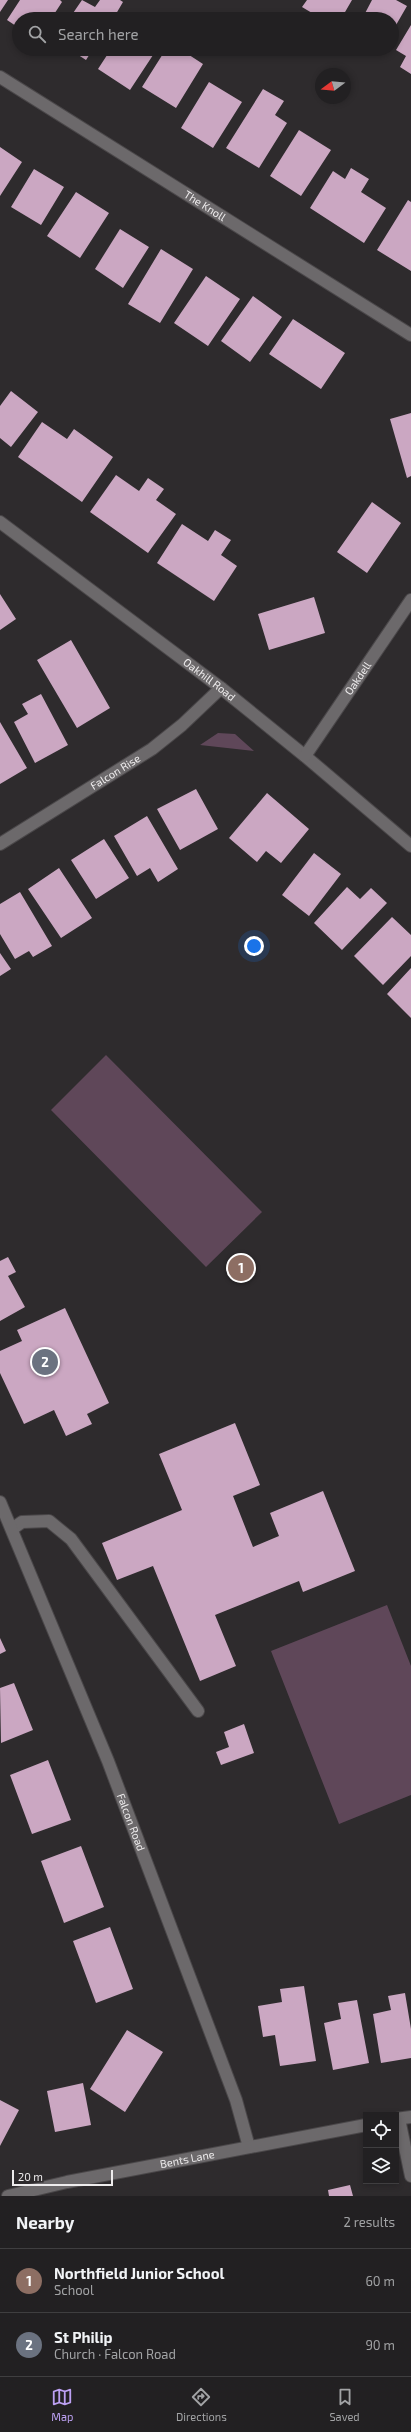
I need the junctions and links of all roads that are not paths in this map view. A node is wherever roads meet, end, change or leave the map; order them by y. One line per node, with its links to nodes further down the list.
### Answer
1 (0, 76): 2 (street, The Knoll)
2 (411, 334)
3 (0, 522): 5 (street, Oakhill Road)
4 (411, 600): 6 (street, Oakdell)
5 (221, 688): 6 (street, Oakhill Road); 7 (street, Falcon Rise)
6 (306, 756): 8 (street, Oakhill Road)
7 (0, 844)
8 (411, 846)
9 (0, 1502): 10 (street, Falcon Road)
10 (12, 1529): 11 (street); 14 (street, Falcon Road)
11 (198, 1711)
12 (402, 2118): 15 (street)
13 (363, 2126): 14 (street, Bents Lane)
14 (249, 2147): 16 (street, Bents Lane)
15 (411, 2176)
16 (8, 2196)

